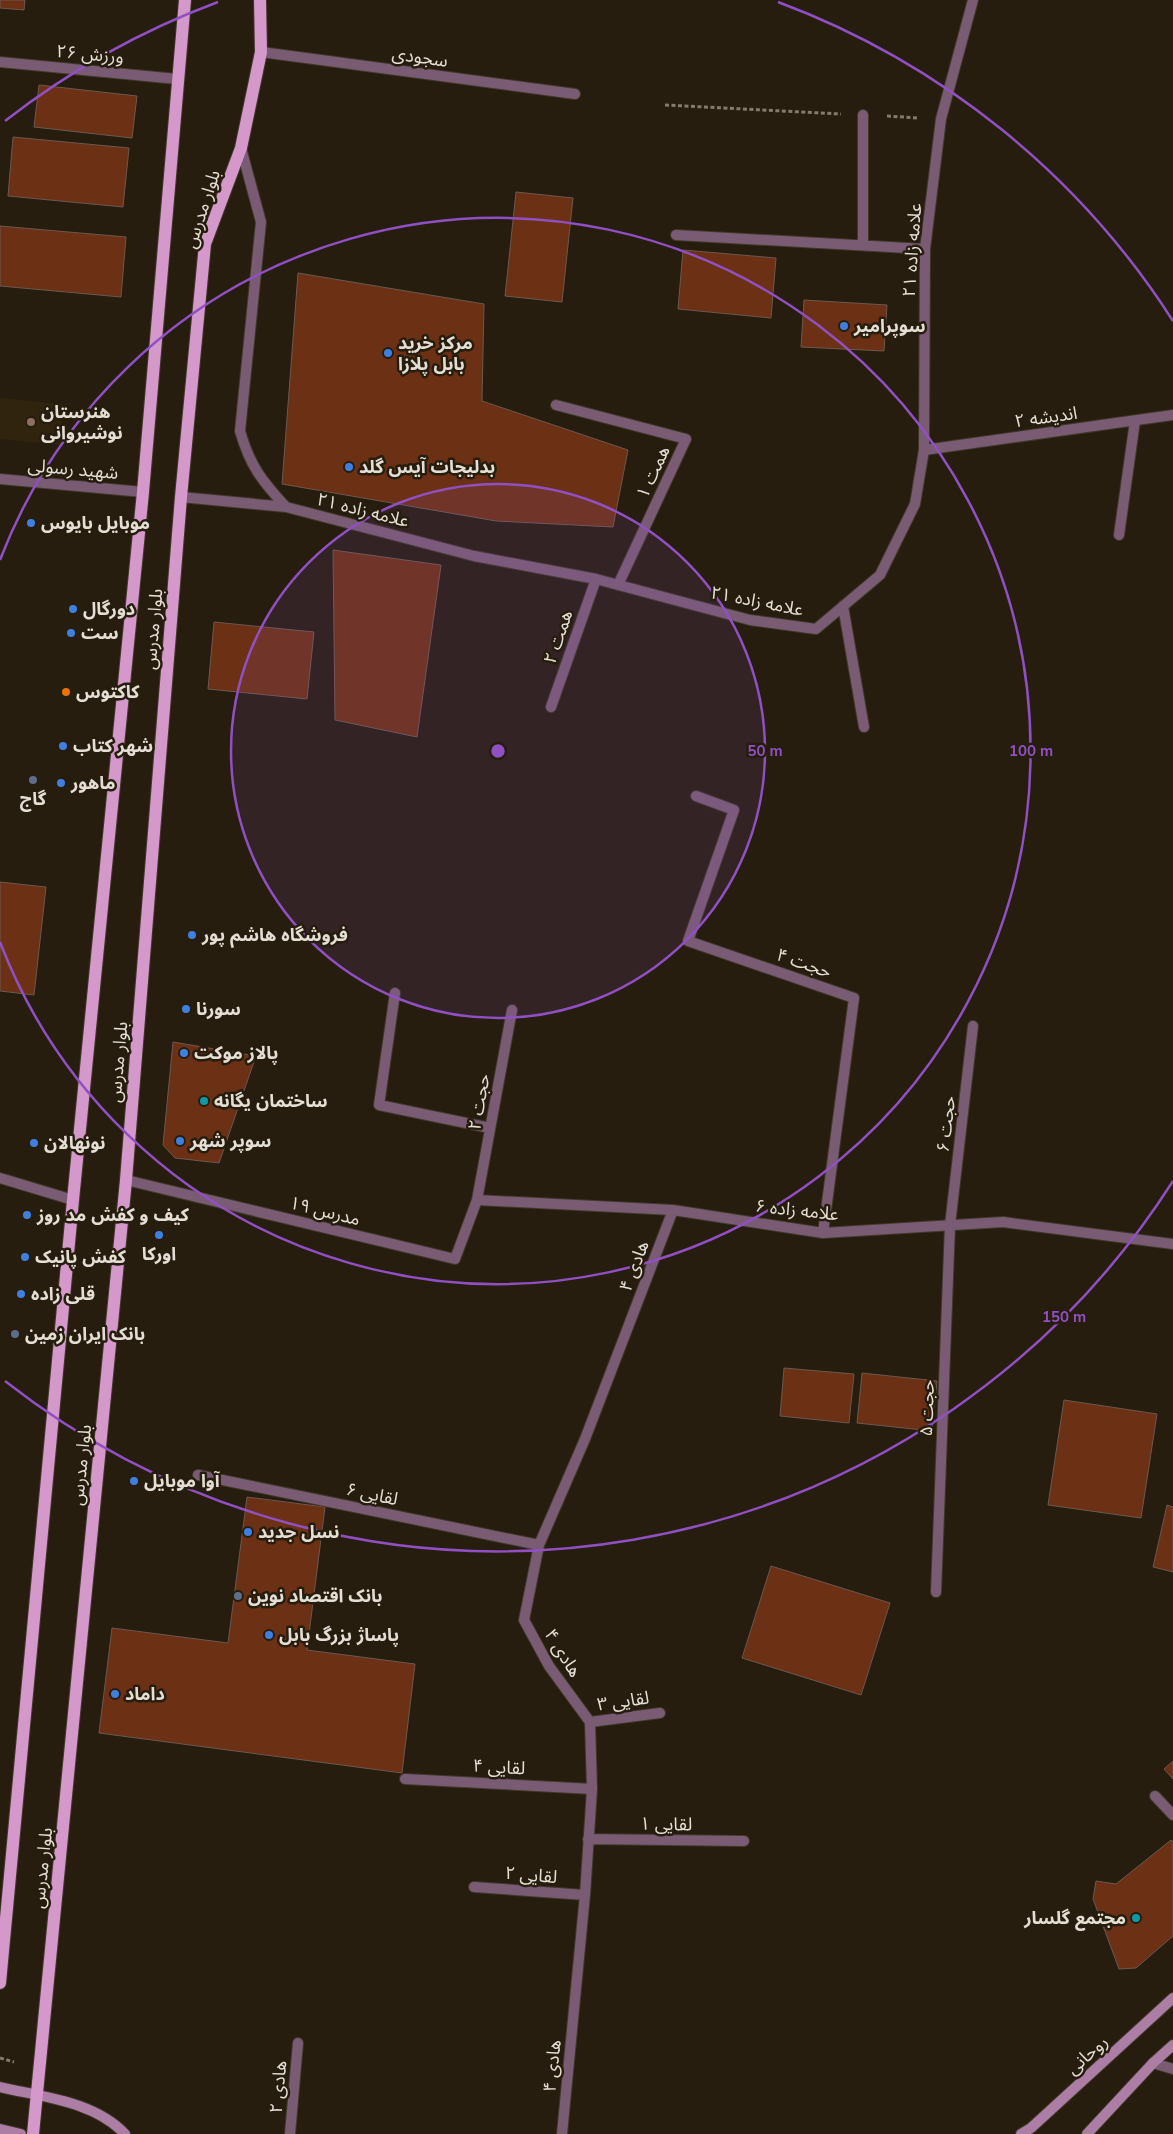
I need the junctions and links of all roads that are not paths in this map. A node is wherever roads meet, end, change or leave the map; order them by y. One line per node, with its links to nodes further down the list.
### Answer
1 (185, 0): 6 (main road, بلوار مدرس)
2 (260, 0): 4 (main road, بلوار مدرس)
3 (973, 0): 12 (street, علامه زاده ۲۱)
4 (261, 52): 7 (street, سجودی); 9 (main road, بلوار مدرس)
5 (0, 62): 6 (street, ورزش ۲۶)
6 (177, 79): 18 (main road, بلوار مدرس)
7 (575, 94)
8 (863, 115): 11 (street)
9 (241, 148): 19 (main road, بلوار مدرس); 20 (street)
10 (676, 234): 11 (street)
11 (863, 246): 12 (street)
12 (926, 249): 16 (street, علامه زاده ۲۱)
13 (556, 405): 23 (street, همت ۱)
14 (1173, 416): 15 (street, اندیشه ۲)
15 (1135, 422): 16 (street, اندیشه ۲); 21 (street)
16 (924, 450): 24 (street, علامه زاده ۲۱)
17 (0, 479): 18 (street, شهید رسولی)
18 (143, 492): 34 (main road, بلوار مدرس)
19 (181, 497): 20 (street, علامه زاده ۲۱); 33 (main road, بلوار مدرس)
20 (286, 507): 22 (street, علامه زاده ۲۱)
21 (1119, 535)
22 (596, 579): 23 (street, علامه زاده ۲۱); 25 (street, همت ۲)
23 (618, 585): 24 (street, علامه زاده ۲۱)
24 (843, 606): 26 (street)
25 (551, 707)
26 (864, 726)
27 (696, 796): 38 (street, حجت ۴)
28 (395, 993): 31 (street)
29 (512, 1010): 31 (street, حجت ۲)
30 (973, 1026): 37 (street, حجت ۶)
31 (490, 1128): 35 (street, حجت ۲)
32 (0, 1178): 34 (street)
33 (126, 1180): 35 (street, مدرس ۱۹); 60 (main road, بلوار مدرس)
34 (73, 1200): 53 (main road, بلوار مدرس)
35 (477, 1200): 36 (street, علامه زاده ۶)
36 (673, 1210): 38 (street, علامه زاده ۶); 41 (street, هادی ۴)
37 (950, 1225): 38 (street, علامه زاده ۶); 39 (street, علامه زاده ۶); 42 (street, حجت ۵)
38 (823, 1233)
39 (1173, 1244)
40 (198, 1475): 41 (street, لقایی ۶)
41 (539, 1545): 44 (street, هادی ۴)
42 (936, 1592)
43 (660, 1713): 44 (street, لقایی ۳)
44 (590, 1722): 46 (street, هادی ۴)
45 (405, 1779): 46 (street, لقایی ۴)
46 (592, 1789): 49 (street, هادی ۴)
47 (1155, 1796): 48 (street)
48 (1173, 1816)
49 (588, 1839): 50 (street, لقایی ۱); 52 (street, هادی ۴)
50 (744, 1841)
51 (474, 1887): 52 (street, لقایی ۲)
52 (585, 1896): 66 (street, هادی ۴)
53 (0, 1983)
54 (1173, 1998): 67 (main road, روحانی)
55 (298, 2043): 65 (street, هادی ۲)
56 (1173, 2045): 57 (main road)
57 (1153, 2063): 58 (street); 68 (main road)
58 (1173, 2069)
59 (0, 2087): 60 (main road)
60 (37, 2095): 63 (main road, بلوار مدرس); 64 (main road)
61 (0, 2129): 62 (main road)
62 (21, 2134)
63 (34, 2134)
64 (125, 2134)
65 (290, 2134)
66 (562, 2134)
67 (1021, 2134)
68 (1087, 2134)

